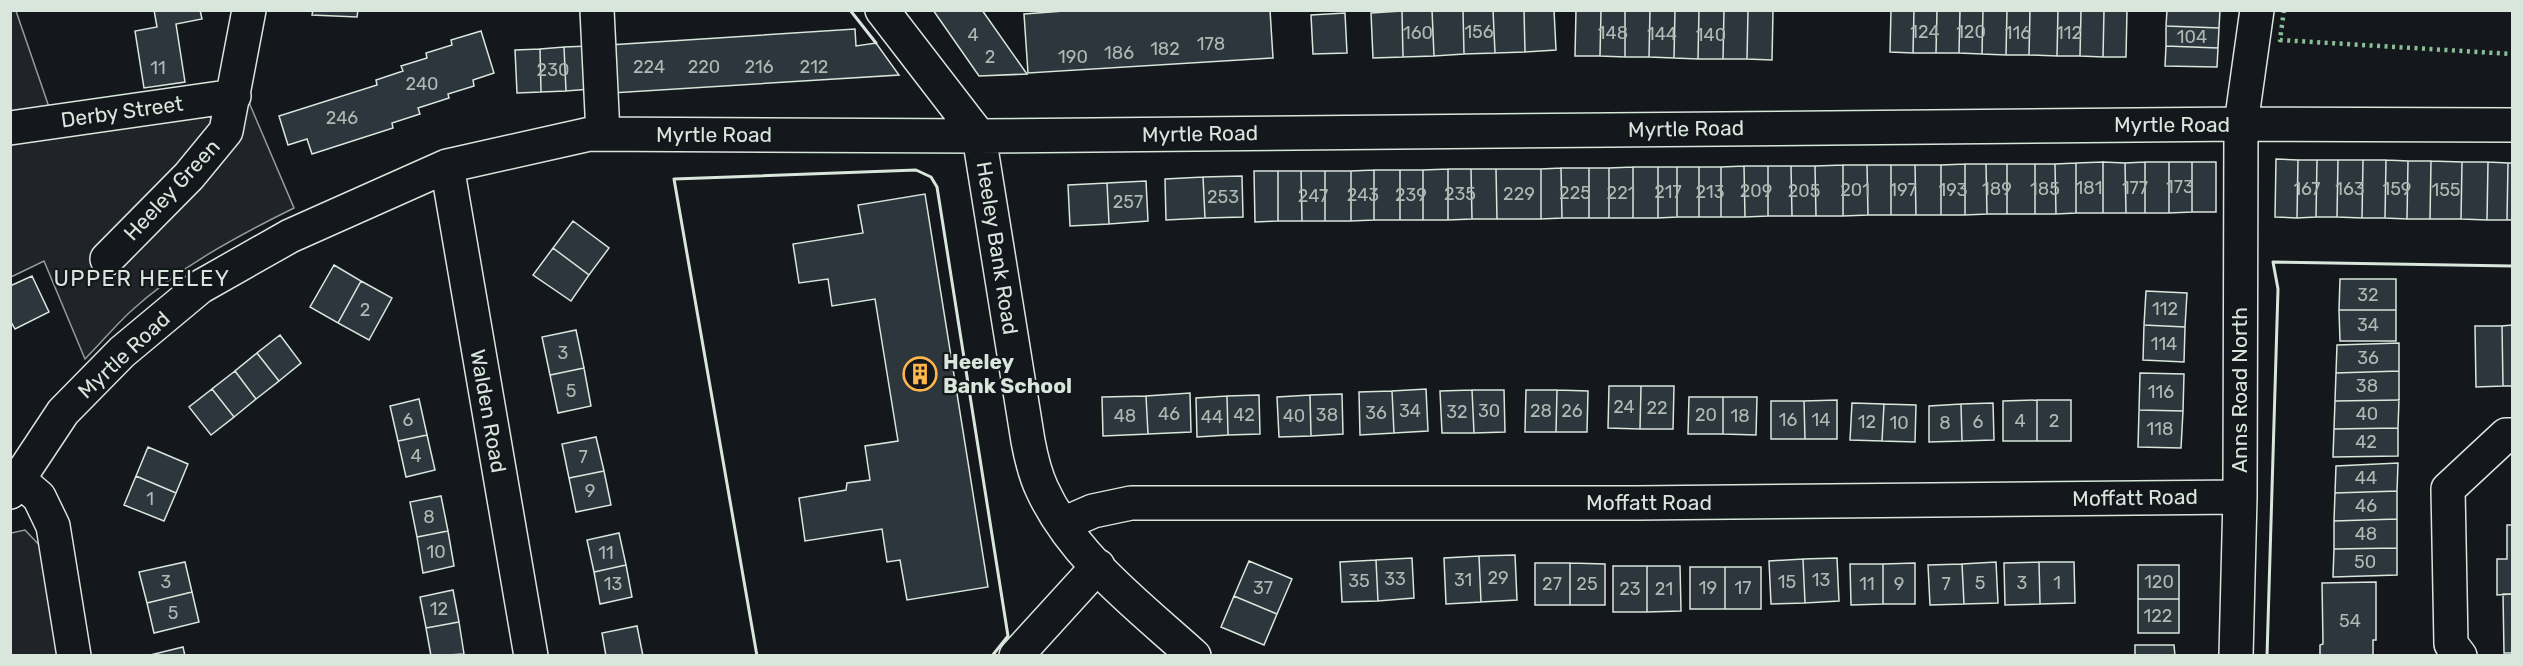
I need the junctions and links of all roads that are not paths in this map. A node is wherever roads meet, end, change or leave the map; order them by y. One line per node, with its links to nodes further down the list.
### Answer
1 (249, 10): 5 (street, Heeley Green)
2 (597, 10): 9 (street)
3 (882, 10): 10 (street)
4 (2257, 10): 6 (street, Anns Road North)
5 (234, 96): 8 (street, Derby Street); 12 (street, Heeley Green)
6 (2241, 124): 7 (street, Myrtle Road); 10 (street, Myrtle Road); 15 (street, Anns Road North)
7 (2512, 125)
8 (10, 128)
9 (603, 134): 10 (street, Myrtle Road); 11 (street, Myrtle Road)
10 (979, 136): 16 (street, Heeley Bank Road)
11 (447, 166): 14 (street, Myrtle Road); 19 (street, Walden Road)
12 (107, 259)
13 (2512, 435): 23 (street)
14 (14, 485): 18 (street)
15 (2240, 497): 16 (street, Moffatt Road); 22 (street, Anns Road North)
16 (1063, 524): 17 (street, Heeley Bank Road)
17 (1098, 566): 20 (street); 21 (street, Heeley Bank Road)
18 (74, 656)
19 (531, 656)
20 (1017, 656)
21 (1194, 656)
22 (2236, 656)
23 (2460, 656)

